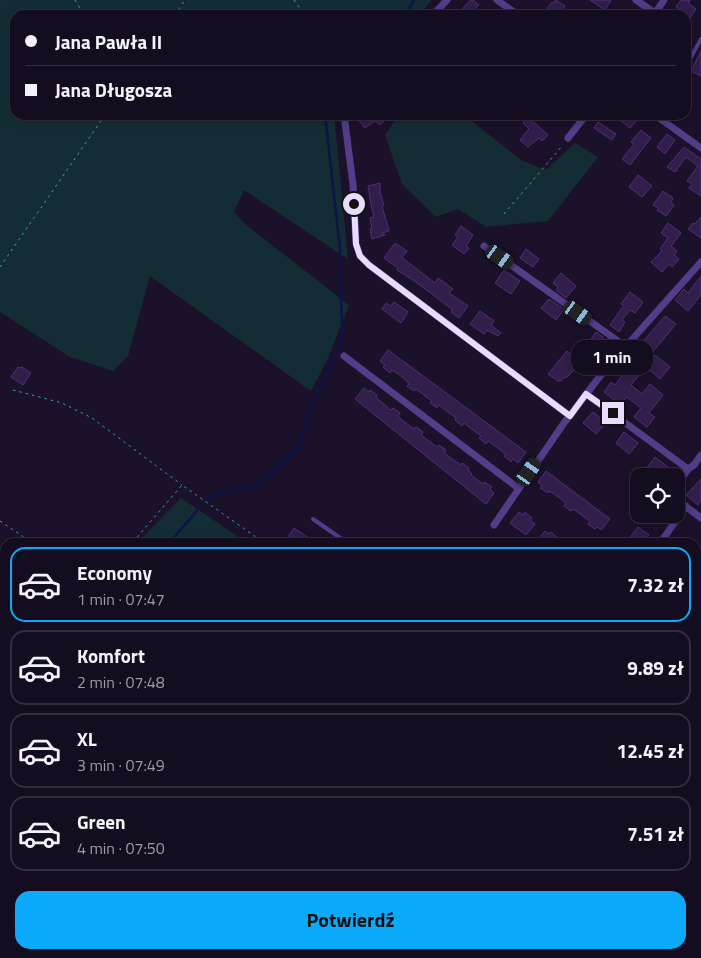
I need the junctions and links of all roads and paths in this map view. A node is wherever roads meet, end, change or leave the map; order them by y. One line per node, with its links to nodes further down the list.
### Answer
1 (447, 0): 4 (street)
2 (497, 0): 5 (street)
3 (636, 0): 6 (street)
4 (438, 10)
5 (511, 10)
6 (649, 10)
7 (701, 38): 8 (lane)
8 (691, 57)
9 (102, 120): 18 (path)
10 (345, 120): 23 (street)
11 (582, 120): 13 (street)
12 (662, 120): 14 (street)
13 (568, 138): 15 (path)
14 (701, 148)
15 (504, 214)
16 (484, 246): 19 (street)
17 (701, 262): 19 (street)
18 (0, 267)
19 (625, 346): 22 (street)
20 (344, 356): 28 (street)
21 (13, 390): 27 (path)
22 (586, 394): 23 (street); 25 (street)
23 (570, 416): 28 (street)
24 (701, 455): 25 (street)
25 (688, 468): 26 (street)
26 (685, 473)
27 (182, 485): 35 (path); 36 (path)
28 (518, 488): 33 (street)
29 (686, 506): 31 (street); 38 (street)
30 (313, 518): 37 (lane)
31 (701, 518)
32 (0, 521): 34 (path)
33 (494, 525)
34 (25, 538)
35 (136, 538)
36 (257, 538)
37 (340, 538)
38 (664, 538)

